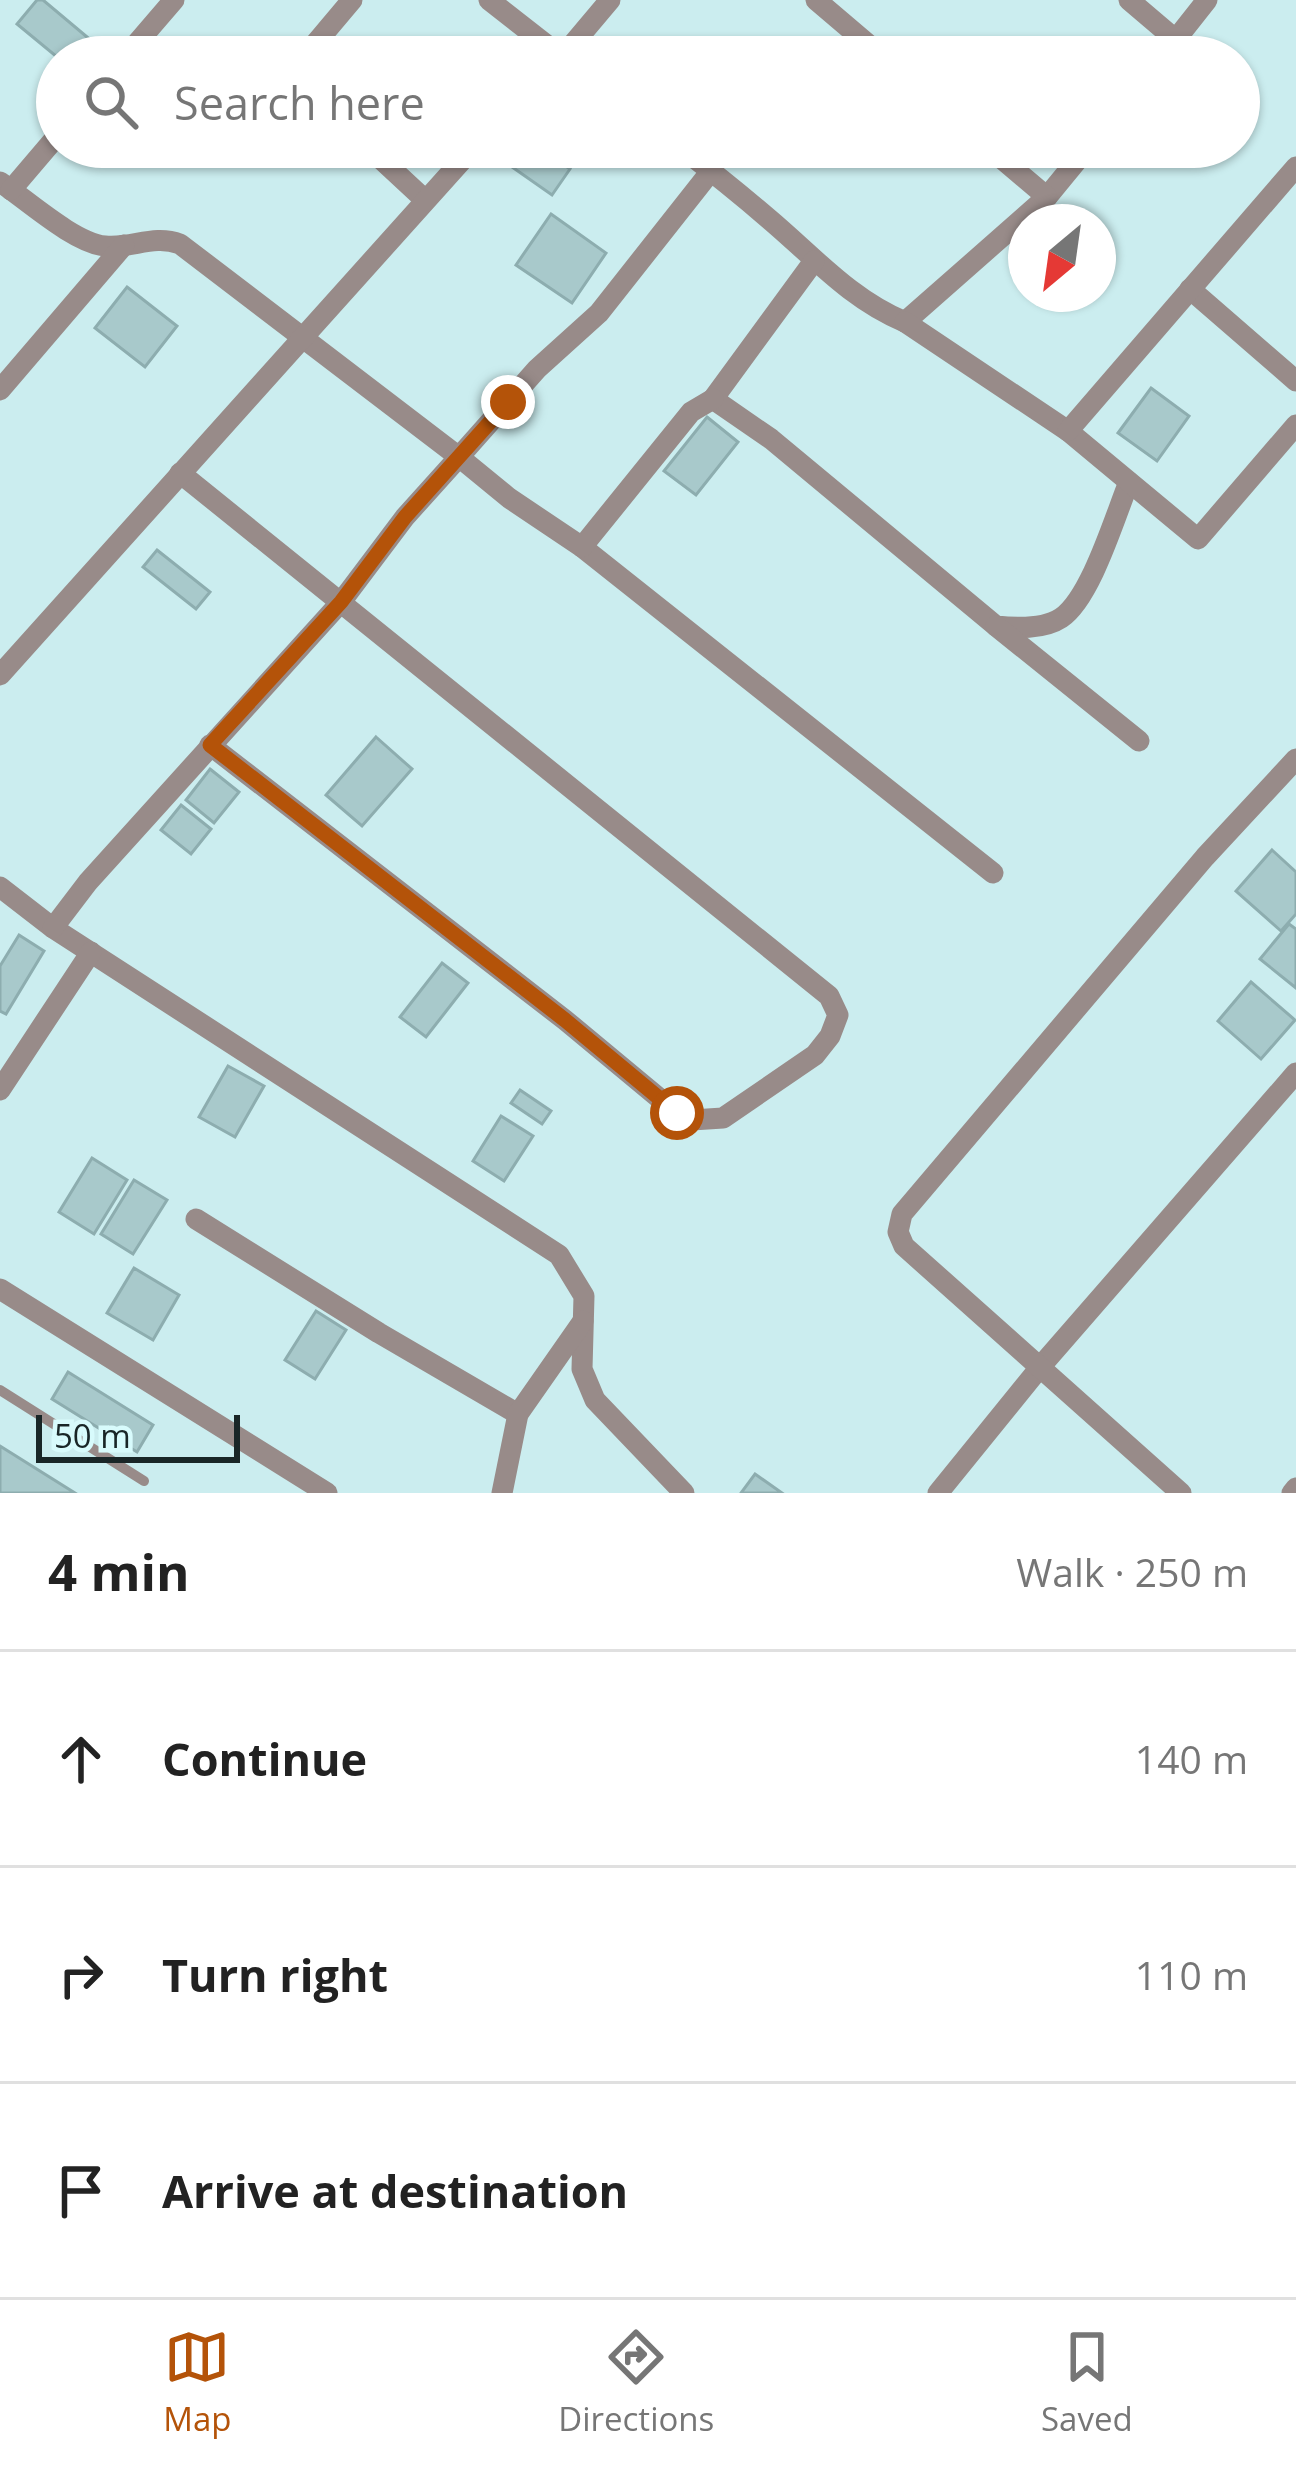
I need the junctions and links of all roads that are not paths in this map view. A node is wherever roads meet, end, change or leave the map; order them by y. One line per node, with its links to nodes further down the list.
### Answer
1 (174, 0): 8 (street)
2 (352, 0): 9 (street)
3 (489, 0): 10 (street)
4 (610, 0): 11 (street)
5 (816, 0): 12 (street)
6 (1129, 0): 13 (street)
7 (1207, 0): 14 (street)
8 (143, 36)
9 (322, 36)
10 (535, 36)
11 (580, 36)
12 (858, 36)
13 (1159, 36)
14 (1178, 36)
15 (36, 157): 23 (street)
16 (1296, 167): 28 (street)
17 (391, 168): 25 (street)
18 (454, 168): 25 (street)
19 (708, 168): 22 (street)
20 (1013, 168): 24 (street)
21 (1071, 168): 24 (street)
22 (712, 171): 27 (street); 36 (street)
23 (6, 186): 26 (street)
24 (1047, 197): 29 (street)
25 (424, 199): 30 (street)
26 (124, 245): 30 (street); 32 (street)
27 (814, 260): 29 (street); 33 (street)
28 (1190, 290): 31 (street); 35 (street)
29 (905, 322): 35 (street)
30 (302, 336): 36 (street); 37 (street)
31 (1296, 381)
32 (0, 389)
33 (712, 399): 39 (street); 41 (street)
34 (1296, 424): 38 (street)
35 (1068, 431): 38 (street)
36 (459, 457): 39 (street); 40 (street)
37 (180, 472): 40 (street); 42 (street)
38 (1129, 482): 41 (street)
39 (582, 547): 46 (street)
40 (341, 602): 44 (street); 44 (street)
41 (995, 626): 43 (street)
42 (0, 675)
43 (1139, 741)
44 (210, 745): 48 (street)
45 (1296, 759): 55 (street)
46 (994, 873)
47 (0, 886): 48 (street)
48 (53, 928): 49 (street)
49 (91, 952): 51 (street); 54 (street)
50 (1296, 1073): 55 (street)
51 (0, 1090)
52 (196, 1219): 57 (street)
53 (0, 1289): 59 (street)
54 (583, 1321): 57 (street); 61 (street)
55 (1041, 1366): 62 (street); 63 (street)
56 (0, 1390): 58 (lane)
57 (518, 1414): 60 (street)
58 (144, 1481)
59 (327, 1493)
60 (502, 1493)
61 (684, 1493)
62 (938, 1493)
63 (1181, 1493)

